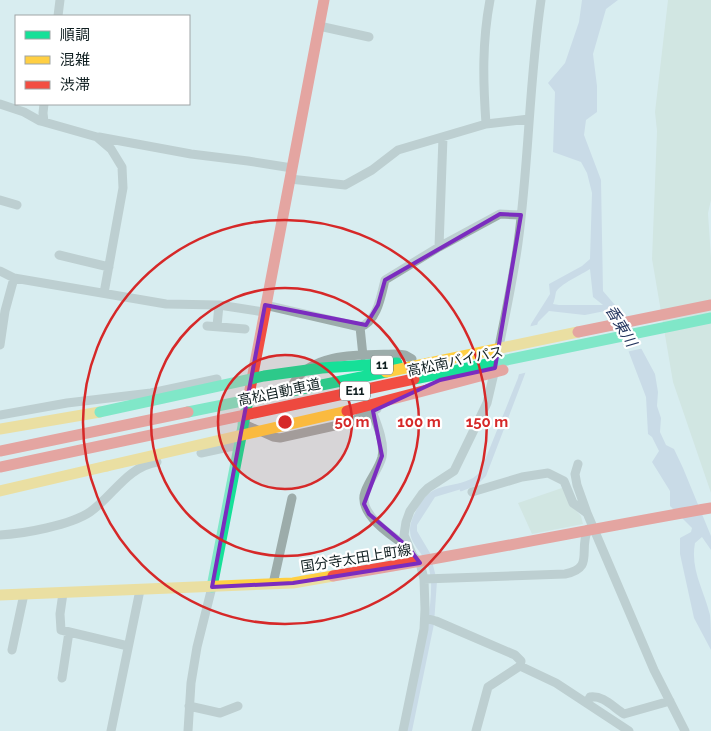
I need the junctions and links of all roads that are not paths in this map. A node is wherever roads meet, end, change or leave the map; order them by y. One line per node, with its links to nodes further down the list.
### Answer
1 (60, 0): 5 (street)
2 (324, 0): 6 (main road)
3 (490, 0): 12 (street)
4 (541, 0): 10 (street)
5 (58, 15)
6 (319, 26): 7 (street); 15 (main road)
7 (368, 37)
8 (0, 104): 11 (street)
9 (44, 105): 11 (street)
10 (529, 119): 12 (street); 18 (street)
11 (44, 122): 13 (street)
12 (486, 124): 14 (street)
13 (97, 137): 15 (street); 21 (street)
14 (443, 137): 15 (street); 19 (street)
15 (291, 173): 28 (main road)
16 (0, 200): 17 (street)
17 (17, 205)
18 (520, 215): 19 (street); 34 (street)
19 (439, 247): 32 (street)
20 (60, 255): 21 (street)
21 (109, 267): 24 (street)
22 (0, 271): 23 (street)
23 (14, 278): 24 (street); 35 (street)
24 (104, 293): 26 (street)
25 (711, 301): 34 (main road, 高松南バイパス / 11)
26 (219, 305): 28 (street); 31 (street)
27 (711, 305): 39 (main road, 高松自動車道 / E11, bridge)
28 (265, 308): 32 (street); 43 (main road)
29 (711, 320): 36 (main road, 高松自動車道 / E11, bridge); 40 (main road, 高松南バイパス / 11)
30 (207, 326): 31 (street)
31 (217, 326): 33 (street)
32 (360, 327): 37 (street)
33 (245, 329)
34 (500, 341): 38 (main road, 高松南バイパス / 11); 40 (street)
35 (0, 345)
36 (578, 346): 52 (main road, 高松自動車道 / E11, bridge); 53 (main road, bridge)
37 (363, 356): 38 (street); 42 (street)
38 (412, 359): 42 (main road, 高松南バイパス / 11)
39 (453, 359): 47 (main road, bridge); 50 (main road, 高松自動車道 / E11, bridge)
40 (495, 368): 41 (main road, 高松南バイパス / 11); 60 (street)
41 (440, 380): 44 (street); 46 (main road, 高松南バイパス / 11)
42 (292, 384): 43 (main road, 高松南バイパス / 11)
43 (248, 393): 45 (street); 46 (main road); 48 (main road, 高松南バイパス / 11)
44 (372, 411): 46 (street); 60 (street)
45 (0, 415)
46 (242, 423): 49 (main road); 52 (main road, 高松南バイパス / 11)
47 (0, 429)
48 (0, 445)
49 (238, 445): 59 (street); 64 (main road)
50 (0, 451)
51 (578, 464): 57 (street)
52 (0, 468)
53 (0, 491)
54 (472, 492): 57 (street)
55 (292, 498): 63 (street)
56 (711, 508): 58 (main road, 国分寺太田上町線)
57 (587, 513): 58 (street)
58 (595, 529): 61 (main road, 国分寺太田上町線); 62 (street); 75 (street)
59 (0, 535)
60 (408, 547): 61 (street)
61 (425, 562): 62 (street); 63 (main road, 国分寺太田上町線)
62 (426, 579): 69 (street)
63 (273, 584): 64 (main road, 国分寺太田上町線)
64 (212, 587): 65 (main road, 国分寺太田上町線); 77 (street)
65 (140, 590): 66 (main road, 国分寺太田上町線); 71 (street)
66 (63, 593): 67 (main road, 国分寺太田上町線); 70 (street)
67 (24, 594): 68 (main road, 国分寺太田上町線); 72 (street)
68 (0, 595)
69 (429, 619): 73 (street); 82 (street)
70 (69, 632): 71 (street); 74 (street)
71 (128, 646): 80 (street)
72 (12, 650)
73 (520, 666): 76 (street); 83 (street)
74 (62, 678)
75 (670, 701): 76 (street); 85 (street)
76 (587, 703): 79 (street)
77 (189, 706): 78 (street); 81 (street)
78 (238, 706)
79 (616, 727): 84 (street)
80 (111, 731)
81 (188, 731)
82 (403, 731)
83 (476, 731)
84 (630, 731)
85 (685, 731)

